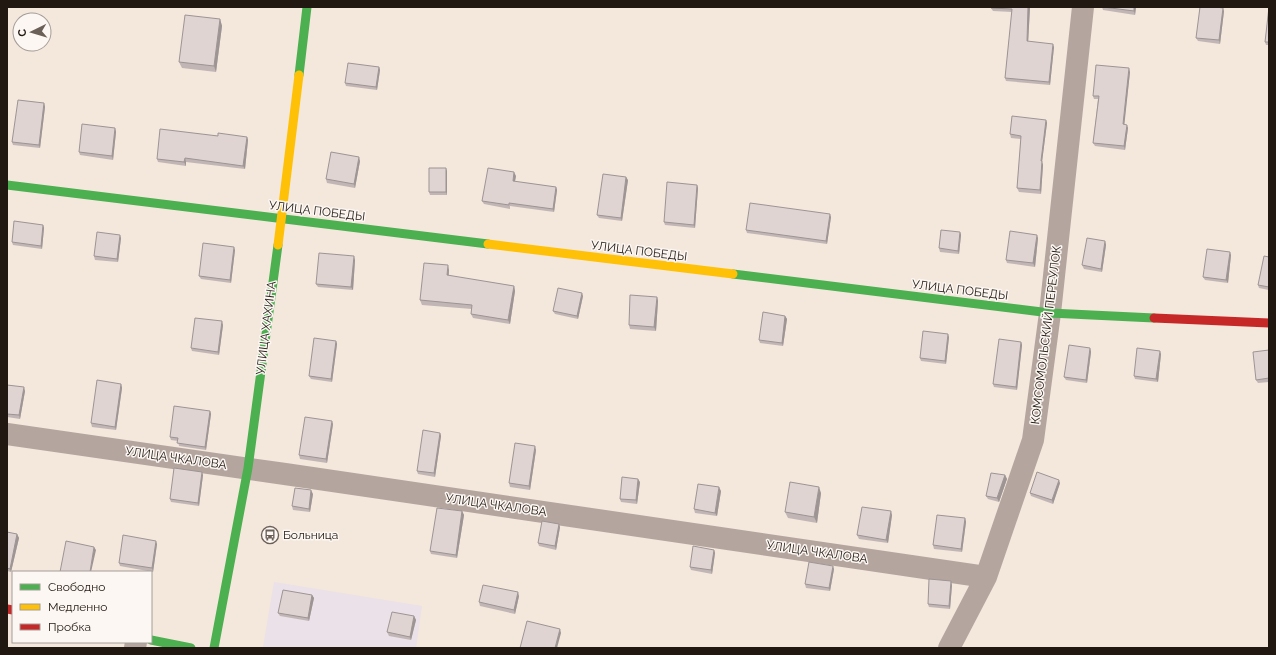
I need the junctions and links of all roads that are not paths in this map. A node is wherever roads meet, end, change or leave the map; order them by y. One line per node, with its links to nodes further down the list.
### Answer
1 (307, 7): 4 (street, УЛИЦА ХАХИНА)
2 (1083, 7): 5 (street, КОМСОМОЛЬСКИЙ ПЕРЕУЛОК)
3 (7, 185): 4 (street, УЛИЦА ПОБЕДЫ)
4 (281, 219): 5 (street, УЛИЦА ПОБЕДЫ); 8 (street, УЛИЦА ХАХИНА)
5 (1050, 313): 6 (street, УЛИЦА ПОБЕДЫ); 9 (street, КОМСОМОЛЬСКИЙ ПЕРЕУЛОК)
6 (1269, 323)
7 (7, 434): 8 (street, УЛИЦА ЧКАЛОВА)
8 (248, 468): 9 (street, УЛИЦА ЧКАЛОВА); 12 (street, УЛИЦА ХАХИНА)
9 (986, 577): 13 (street, КОМСОМОЛЬСКИЙ ПЕРЕУЛОК)
10 (152, 640): 11 (street)
11 (191, 648)
12 (214, 648)
13 (949, 648)

